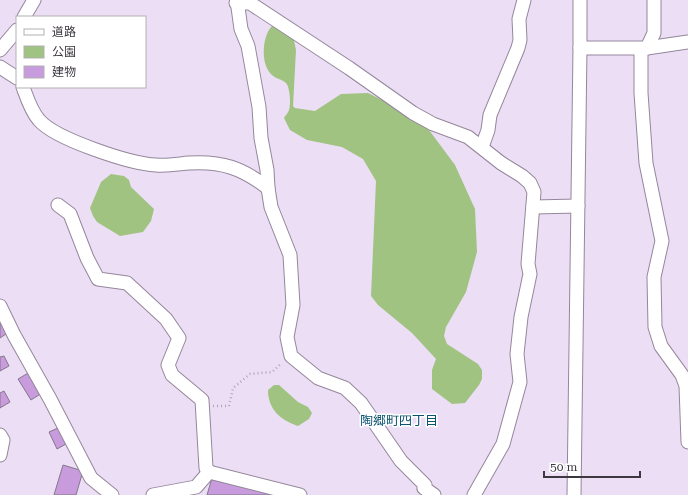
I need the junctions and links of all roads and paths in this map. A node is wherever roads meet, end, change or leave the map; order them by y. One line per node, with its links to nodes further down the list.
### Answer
1 (34, 0): 6 (street)
2 (524, 0): 15 (street)
3 (580, 0): 9 (street)
4 (654, 0): 10 (street)
5 (236, 2): 15 (street); 16 (street)
6 (25, 16)
7 (16, 31): 11 (street)
8 (688, 42): 10 (street)
9 (580, 48): 10 (street); 18 (street)
10 (644, 48): 24 (street)
11 (0, 50)
12 (0, 67): 13 (street)
13 (16, 77)
14 (23, 88): 16 (street)
15 (482, 147): 19 (street)
16 (268, 188): 21 (street)
17 (58, 205): 22 (street)
18 (578, 206): 19 (street); 32 (street)
19 (533, 207): 31 (street)
20 (0, 306): 27 (street)
21 (291, 356): 22 (path); 30 (street)
22 (203, 406): 26 (street)
23 (0, 435): 25 (street)
24 (688, 442)
25 (0, 455)
26 (209, 472): 28 (street); 29 (street)
27 (112, 495)
28 (153, 495)
29 (300, 495)
30 (434, 495)
31 (474, 495)
32 (574, 495)

